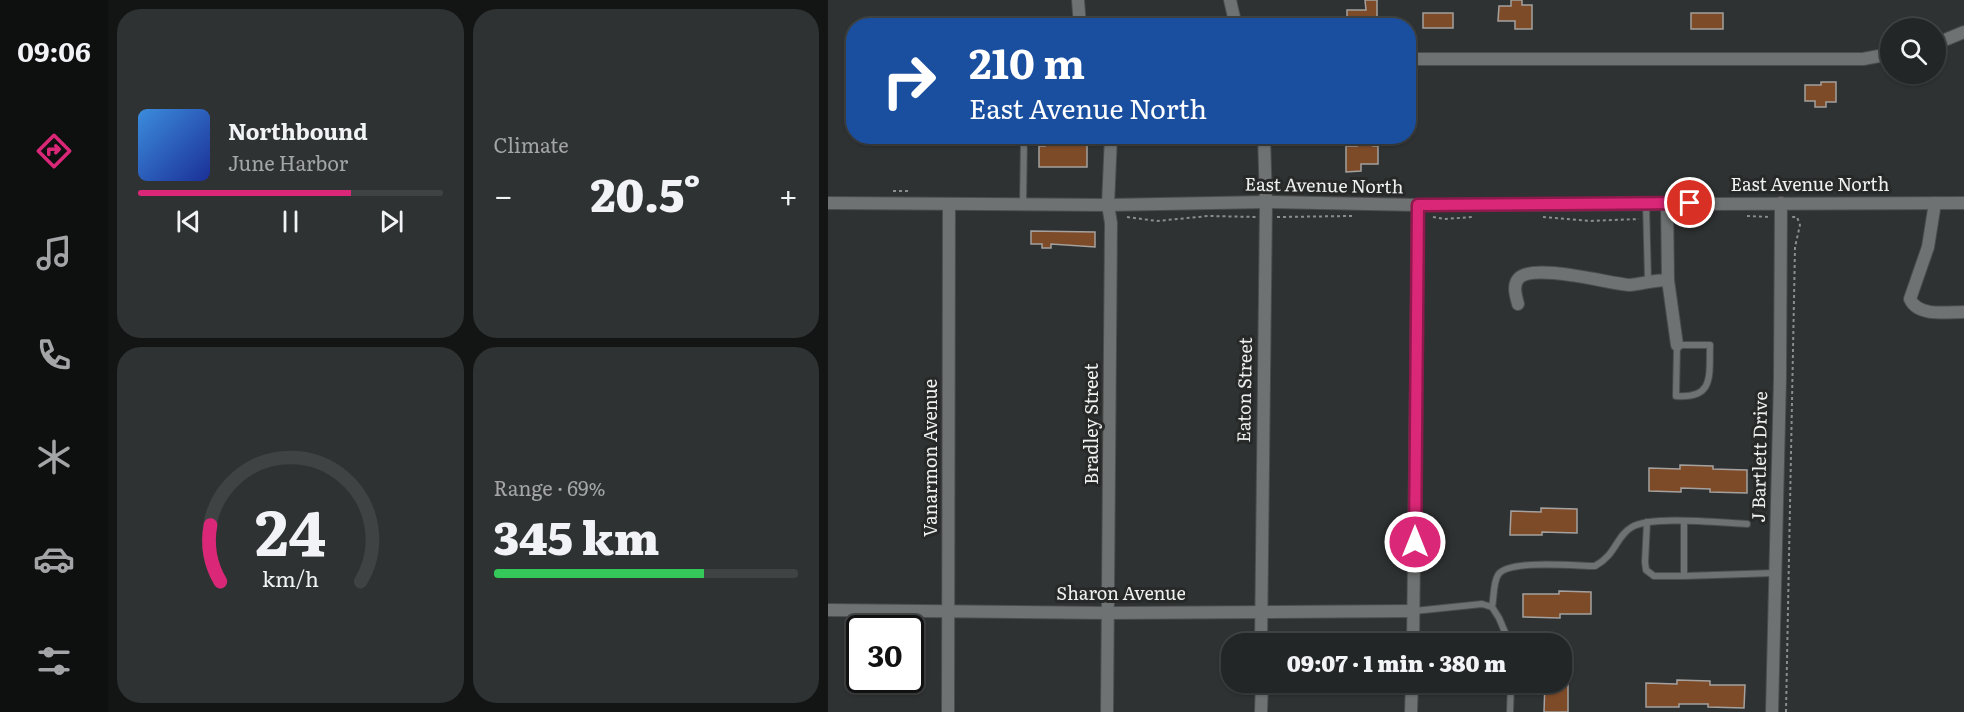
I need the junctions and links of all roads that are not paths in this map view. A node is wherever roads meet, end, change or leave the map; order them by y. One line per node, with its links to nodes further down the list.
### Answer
1 (1078, 0): 3 (street)
2 (1230, 0): 4 (street)
3 (1079, 18)
4 (1234, 18)
5 (1964, 32): 6 (street)
6 (1946, 39)
7 (1880, 56): 8 (street)
8 (1416, 59)
9 (1024, 144): 20 (lane)
10 (1111, 144): 21 (street, Bradley Street)
11 (1264, 144): 12 (street, Eaton Street)
12 (1266, 202): 21 (street, East Avenue North); 22 (street, East Avenue North); 37 (street, Eaton Street)
13 (828, 203): 19 (street, East Avenue North)
14 (1646, 203): 15 (street, East Avenue North); 22 (street, East Avenue North); 23 (lane)
15 (1667, 203): 16 (street, East Avenue North); 24 (street)
16 (1781, 203): 17 (street, East Avenue North); 31 (street, J Bartlett Drive)
17 (1935, 203): 18 (street, East Avenue North); 26 (street)
18 (1964, 203)
19 (950, 204): 20 (street, East Avenue North); 36 (street, Vanarmon Avenue)
20 (1023, 204): 21 (street, East Avenue North)
21 (1109, 210): 38 (street, Bradley Street)
22 (1418, 211): 35 (street)
23 (1648, 280): 24 (street); 25 (street)
24 (1668, 280): 27 (street)
25 (1518, 304)
26 (1964, 312)
27 (1677, 345): 27 (lane)
28 (1647, 522): 29 (lane); 32 (lane); 33 (lane)
29 (1684, 522): 30 (lane); 32 (lane)
30 (1747, 524)
31 (1775, 573): 32 (lane); 50 (street, J Bartlett Drive)
32 (1684, 576)
33 (1492, 607): 35 (lane); 41 (lane)
34 (828, 610): 36 (street, Sharon Avenue)
35 (1414, 611): 37 (street, Sharon Avenue); 40 (street)
36 (948, 612): 38 (street, Sharon Avenue); 45 (street, Vanarmon Avenue)
37 (1260, 612): 38 (street, Sharon Avenue); 39 (street, Eaton Street)
38 (1109, 613): 46 (street, Bradley Street)
39 (1261, 633)
40 (1413, 633)
41 (1505, 633)
42 (1262, 693): 47 (street)
43 (1412, 693): 48 (street)
44 (1511, 693): 49 (lane)
45 (948, 712)
46 (1107, 712)
47 (1261, 712)
48 (1411, 712)
49 (1510, 712)
50 (1772, 712)

